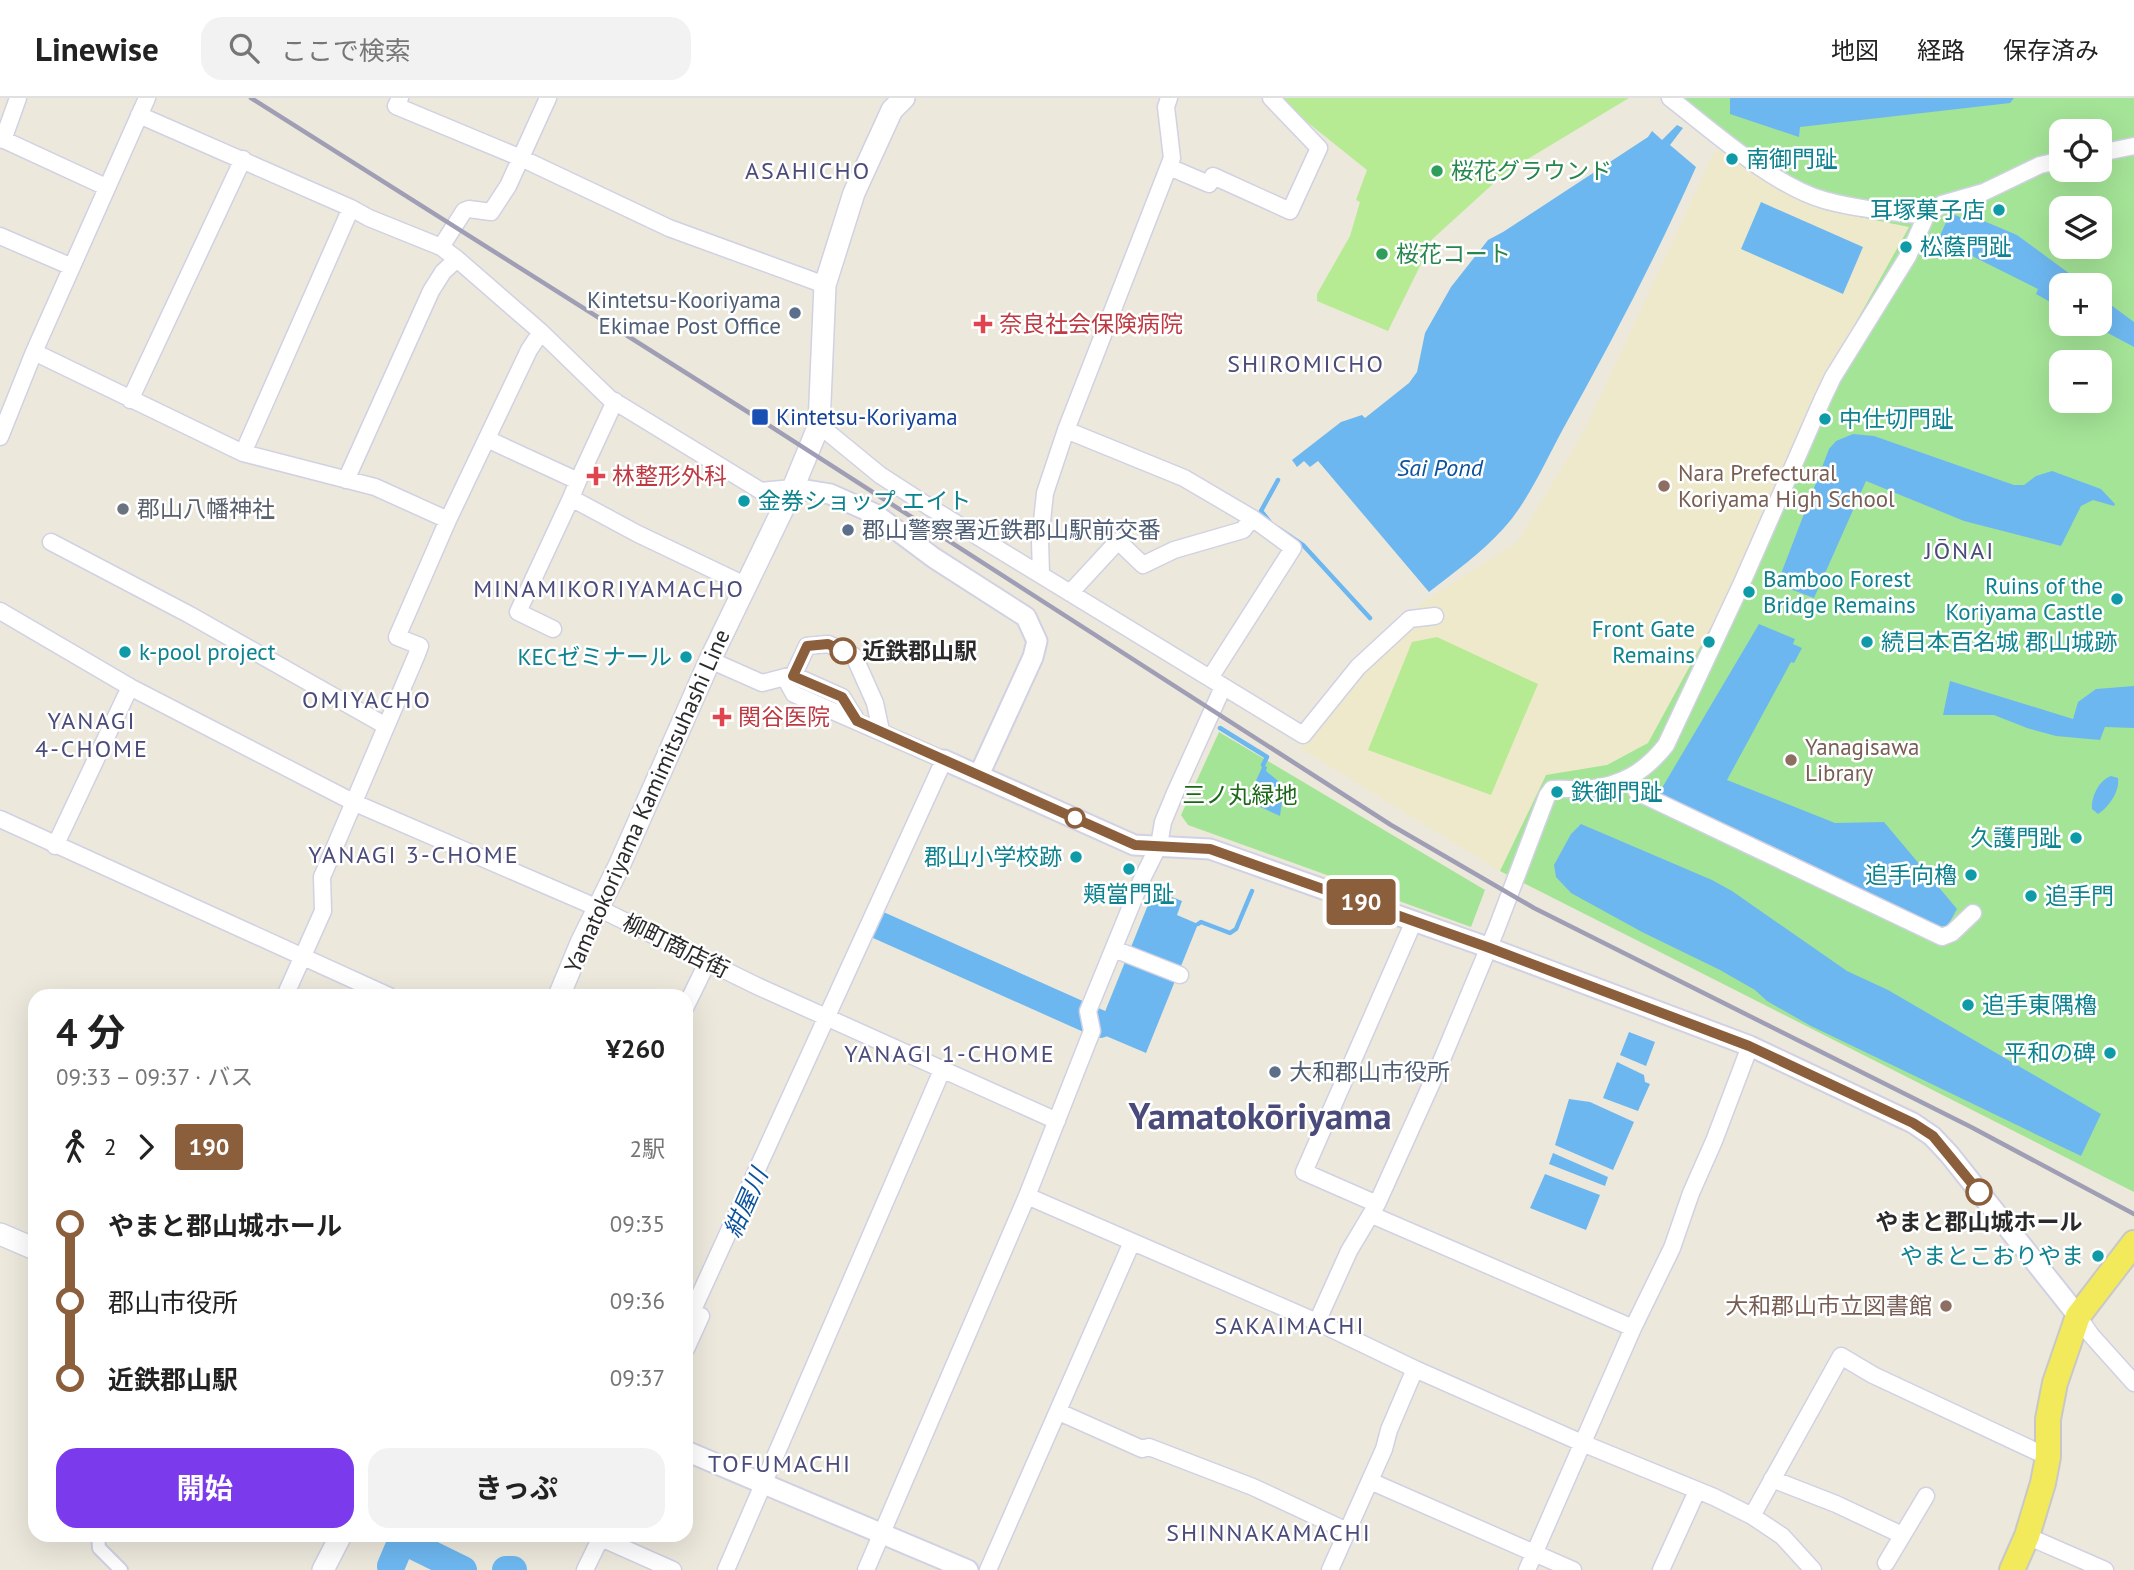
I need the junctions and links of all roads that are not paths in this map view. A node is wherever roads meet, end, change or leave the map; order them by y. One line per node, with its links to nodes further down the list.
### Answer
1 (19, 98): 9 (street)
2 (400, 98): 12 (street)
3 (548, 98): 12 (street)
4 (1169, 98): 15 (street)
5 (1271, 98): 15 (street)
6 (1670, 98): 18 (street)
7 (893, 102): 23 (main road, Yamatokoriyama Kamimitsuhashi Line)
8 (143, 103): 13 (street); 16 (street)
9 (1, 139): 16 (street)
10 (2134, 146): 11 (street)
11 (2112, 151)
12 (522, 158): 20 (street); 23 (street)
13 (243, 159): 17 (street); 26 (street)
14 (2049, 163): 18 (street)
15 (1169, 167): 29 (street)
16 (106, 187): 22 (street)
17 (351, 208): 20 (street); 32 (street)
18 (1926, 216): 54 (street)
19 (0, 236): 22 (street)
20 (441, 247): 21 (street)
21 (457, 259): 24 (street); 33 (street)
22 (72, 267): 25 (street)
23 (825, 285): 28 (main road, Yamatokoriyama Kamimitsuhashi Line)
24 (541, 332): 27 (street); 31 (street)
25 (34, 352): 26 (street); 30 (street)
26 (131, 400): 32 (street)
27 (615, 401): 34 (street); 35 (street)
28 (819, 425): 35 (main road, Yamatokoriyama Kamimitsuhashi Line); 40 (street)
29 (1066, 430): 37 (street); 40 (street)
30 (1, 433)
31 (487, 439): 34 (street); 38 (street)
32 (243, 453): 33 (street)
33 (346, 480): 38 (street)
34 (578, 481): 36 (street)
35 (793, 488): 41 (main road, Yamatokoriyama Kamimitsuhashi Line); 53 (street)
36 (571, 498): 41 (street); 45 (street)
37 (1252, 518): 42 (street); 48 (street)
38 (448, 520): 50 (street)
39 (51, 542): 50 (street)
40 (1041, 575): 42 (street)
41 (745, 585): 46 (main road, Yamatokoriyama Kamimitsuhashi Line)
42 (1070, 593): 48 (street)
43 (0, 611): 49 (street, 柳町商店街)
44 (1436, 616): 48 (street)
45 (553, 629)
46 (710, 660): 47 (street); 59 (main road, Yamatokoriyama Kamimitsuhashi Line)
47 (793, 676): 51 (street); 51 (street)
48 (1217, 683): 57 (street)
49 (130, 687): 55 (street, 柳町商店街); 58 (street)
50 (386, 726): 55 (street)
51 (881, 731): 52 (street)
52 (944, 760): 53 (street); 71 (street)
53 (979, 775): 57 (street)
54 (1630, 778): 60 (street); 62 (street)
55 (355, 803): 59 (street, 柳町商店街); 64 (street)
56 (0, 820): 58 (street)
57 (1159, 845): 61 (street); 63 (street)
58 (55, 846): 64 (street)
59 (598, 908): 65 (street, 柳町商店街); 69 (main road, Yamatokoriyama Kamimitsuhashi Line)
60 (1973, 913)
61 (1414, 921): 62 (street); 77 (street)
62 (1487, 947): 72 (street); 77 (street)
63 (1114, 949): 66 (street); 75 (street)
64 (303, 956): 67 (street); 68 (street)
65 (708, 961): 70 (street); 71 (street, 柳町商店街)
66 (1181, 975)
67 (288, 989)
68 (374, 989)
69 (562, 989)
70 (693, 992)
71 (826, 1016): 73 (street); 74 (street, 柳町商店街)
72 (1749, 1046): 83 (street); 85 (street)
73 (809, 1053): 82 (street); 86 (street)
74 (943, 1068): 75 (street, 柳町商店街); 95 (street)
75 (1057, 1121): 76 (street)
76 (1027, 1196): 79 (street); 100 (street)
77 (1374, 1210): 84 (street); 85 (street)
78 (0, 1234): 81 (main road)
79 (1132, 1242): 84 (street); 89 (street)
80 (2134, 1243): 83 (main road)
81 (28, 1246)
82 (693, 1310)
83 (2078, 1316): 88 (street); 92 (main road)
84 (1317, 1322): 87 (street)
85 (1633, 1328): 90 (street)
86 (693, 1333)
87 (1415, 1369): 90 (street); 94 (street)
88 (2134, 1383)
89 (1059, 1412): 99 (street); 118 (street)
90 (1583, 1443): 96 (street); 108 (street)
91 (693, 1454): 95 (street)
92 (2048, 1457): 93 (street); 102 (main road)
93 (1772, 1479): 98 (street); 101 (street)
94 (1370, 1481): 99 (street); 108 (street)
95 (762, 1482): 100 (street); 115 (street)
96 (1697, 1491): 98 (street); 121 (street)
97 (1926, 1496): 101 (street)
98 (1752, 1516): 122 (street)
99 (1347, 1531): 119 (street)
100 (881, 1532): 116 (street); 117 (street)
101 (1902, 1535): 109 (street)
102 (2027, 1536): 123 (main road); 124 (street)
103 (99, 1542): 110 (street)
104 (337, 1542): 111 (main road)
105 (593, 1542): 112 (street)
106 (595, 1542): 113 (street)
107 (612, 1542): 114 (street)
108 (1531, 1562): 120 (street)
109 (1886, 1563)
110 (121, 1570)
111 (323, 1570)
112 (577, 1570)
113 (585, 1570)
114 (673, 1570)
115 (726, 1570)
116 (866, 1570)
117 (968, 1570)
118 (988, 1570)
119 (1330, 1570)
120 (1573, 1570)
121 (1661, 1570)
122 (1813, 1570)
123 (2012, 1570)
124 (2105, 1570)

